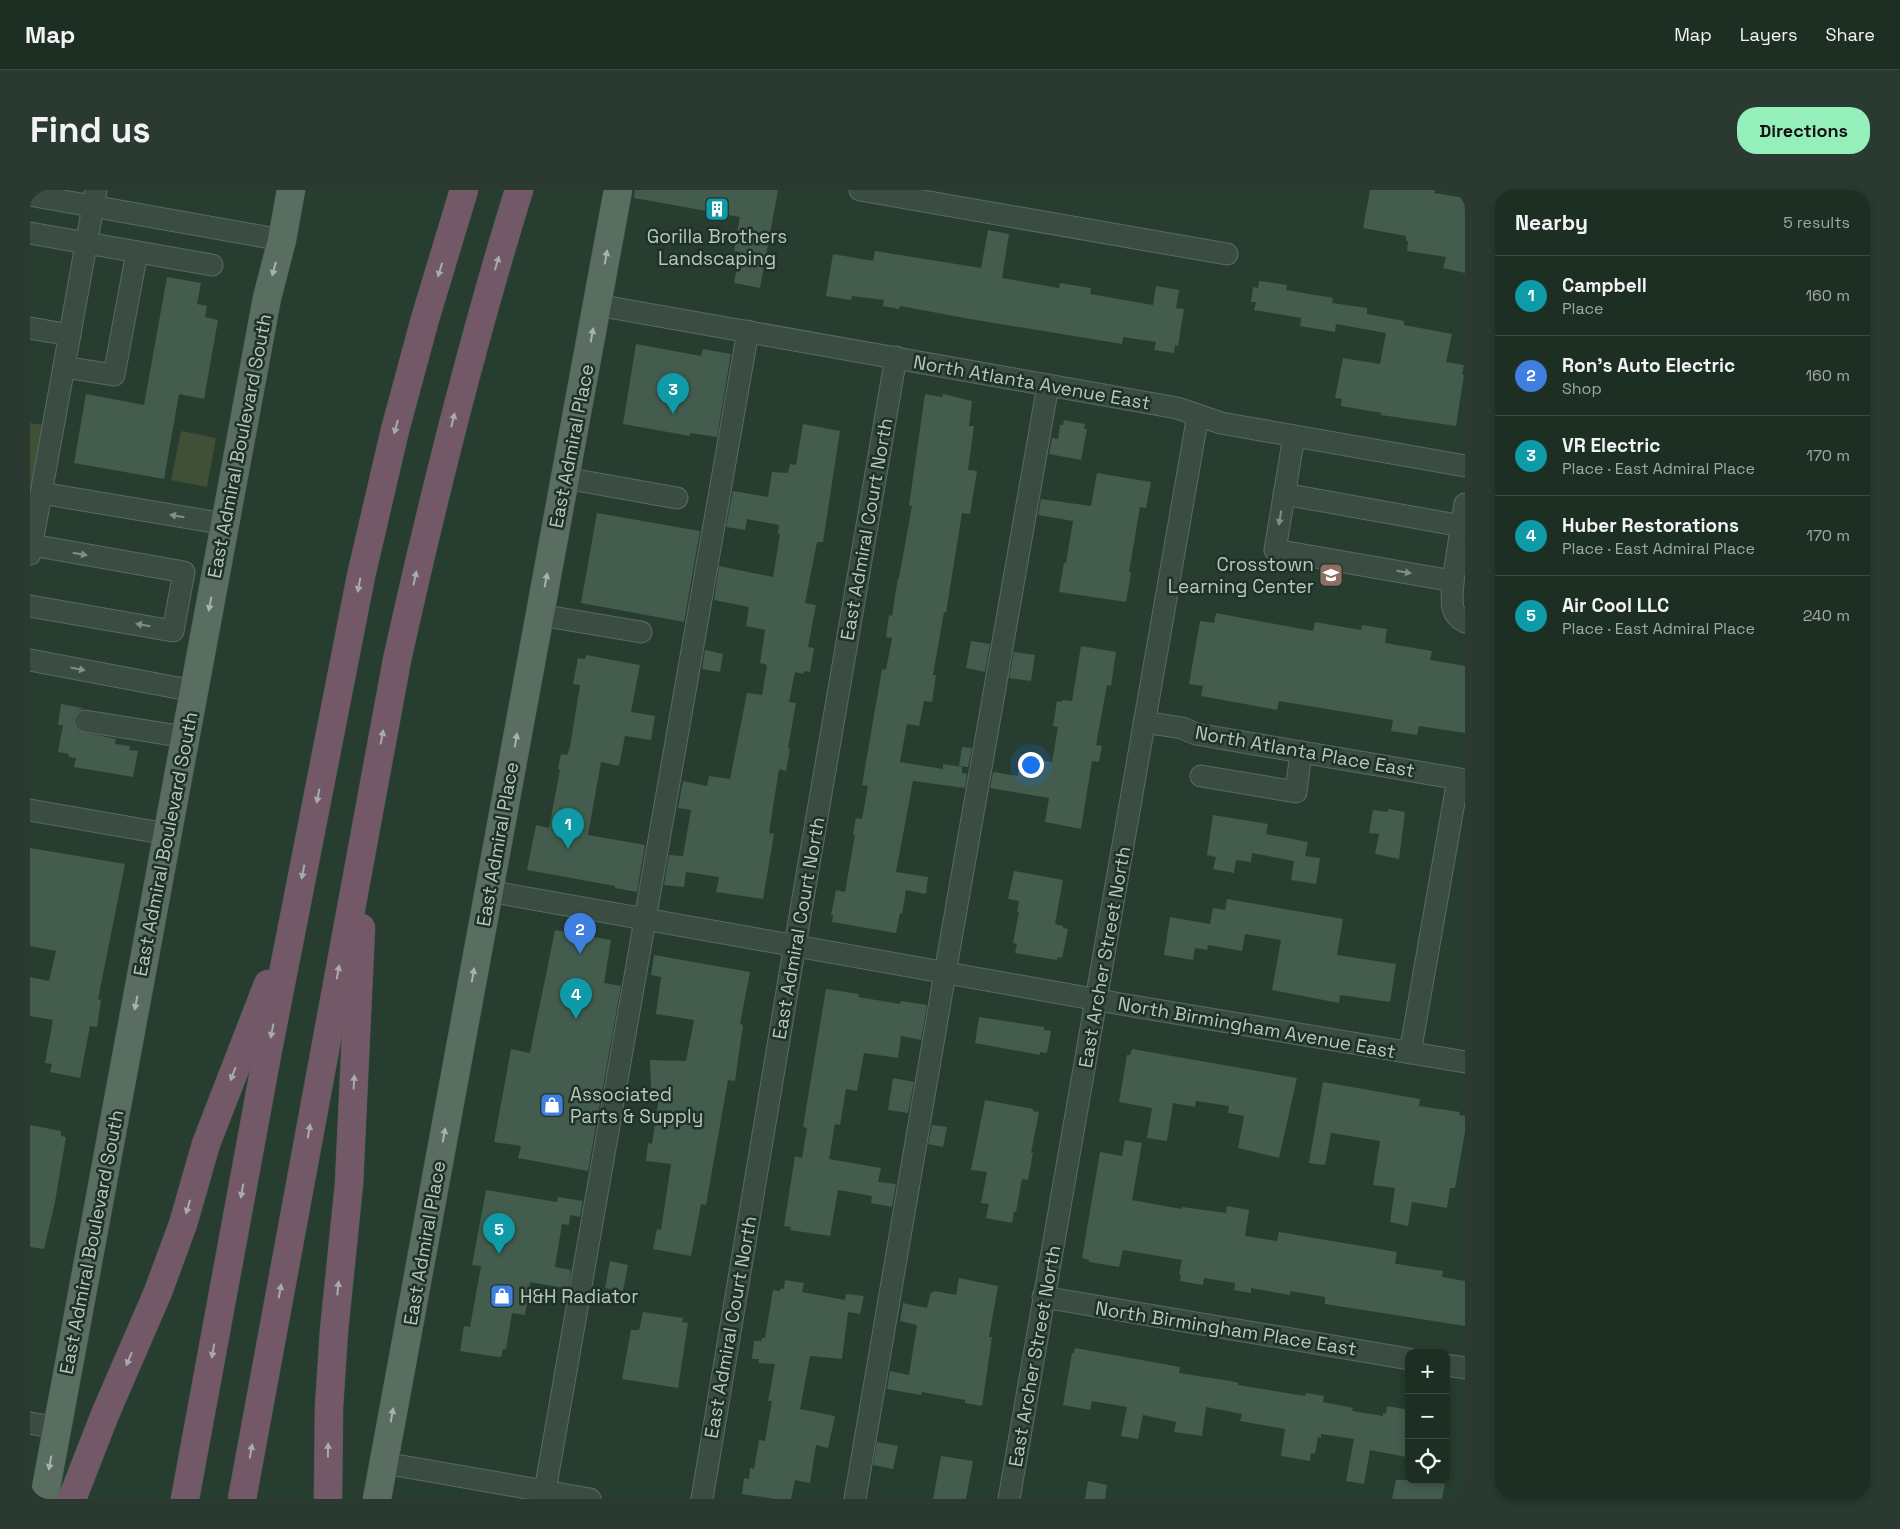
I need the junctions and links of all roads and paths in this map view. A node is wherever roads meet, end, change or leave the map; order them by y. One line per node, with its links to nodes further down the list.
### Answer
1 (291, 190): 9 (main road, East Admiral Boulevard South)
2 (464, 190): 49 (highway, one-way to 49)
3 (519, 190): 46 (highway, one-way to 3)
4 (618, 190): 14 (main road, East Admiral Place, one-way to 4)
5 (860, 190): 12 (street)
6 (30, 195): 7 (street)
7 (95, 198): 9 (street); 10 (street)
8 (30, 233): 10 (street)
9 (282, 240): 29 (main road, East Admiral Boulevard South, one-way to 29)
10 (86, 243): 11 (street); 17 (street)
11 (137, 252): 13 (street); 19 (street)
12 (1227, 254)
13 (212, 265)
14 (597, 305): 16 (street, North Atlanta Avenue East); 24 (main road, East Admiral Place, one-way to 14)
15 (30, 328): 17 (street)
16 (748, 331): 18 (street, North Atlanta Avenue East); 50 (street)
17 (70, 335): 19 (street)
18 (896, 357): 20 (street, North Atlanta Avenue East); 51 (street, East Admiral Court North)
19 (64, 367): 25 (street)
20 (1048, 385): 21 (street, North Atlanta Avenue East); 52 (street)
21 (1198, 415): 22 (street, North Atlanta Avenue East); 40 (street, East Archer Street North)
22 (1294, 436): 23 (street, North Atlanta Avenue East); 26 (street)
23 (1465, 466)
24 (565, 478): 27 (street); 34 (main road, East Admiral Place, one-way to 24)
25 (41, 493): 29 (street, one-way to 25); 31 (street)
26 (1284, 494): 30 (street); 32 (street, one-way to 32)
27 (677, 498)
28 (1465, 504): 30 (street)
29 (225, 524): 38 (main road, East Admiral Boulevard South, one-way to 38)
30 (1462, 526): 32 (street)
31 (31, 549): 33 (street, one-way to 33)
32 (1452, 581): 35 (street)
33 (30, 606)
34 (540, 615): 36 (street); 48 (main road, East Admiral Place, one-way to 34)
35 (1465, 622)
36 (641, 632)
37 (30, 660): 38 (street, one-way to 38)
38 (194, 691): 41 (main road, East Admiral Boulevard South)
39 (85, 721): 41 (street)
40 (1144, 722): 42 (street, North Atlanta Place East); 53 (street, East Archer Street North)
41 (185, 737): 47 (main road, East Admiral Boulevard South)
42 (1301, 752): 43 (street); 44 (street, North Atlanta Place East)
43 (1201, 776)
44 (1461, 780): 54 (street)
45 (30, 810): 47 (street)
46 (366, 822): 67 (highway, one-way to 46); 68 (highway, one-way to 46)
47 (167, 834): 61 (main road, East Admiral Boulevard South, one-way to 61)
48 (488, 891): 50 (street, North Birmingham Avenue East); 62 (main road, East Admiral Place, one-way to 48)
49 (295, 915): 65 (highway, one-way to 65); 66 (highway, one-way to 66)
50 (645, 919): 51 (street, North Birmingham Avenue East); 63 (street)
51 (795, 946): 52 (street, North Birmingham Avenue East); 71 (street, East Admiral Court North)
52 (945, 973): 53 (street, North Birmingham Avenue East); 72 (street)
53 (1097, 1000): 54 (street, North Birmingham Avenue East); 56 (street, East Archer Street North)
54 (1410, 1053): 55 (street, North Birmingham Avenue East)
55 (1465, 1062)
56 (1043, 1297): 57 (street, North Birmingham Place East); 73 (street, East Archer Street North)
57 (1405, 1358)
58 (1450, 1366): 59 (street)
59 (1465, 1368)
60 (30, 1422): 61 (street)
61 (57, 1428): 64 (main road, East Admiral Boulevard South, one-way to 64)
62 (384, 1463): 63 (street); 69 (main road, East Admiral Place)
63 (536, 1493): 70 (street)
64 (44, 1499)
65 (72, 1499)
66 (185, 1499)
67 (242, 1499)
68 (328, 1499)
69 (377, 1499)
70 (590, 1499)
71 (702, 1499)
72 (855, 1499)
73 (1009, 1499)

